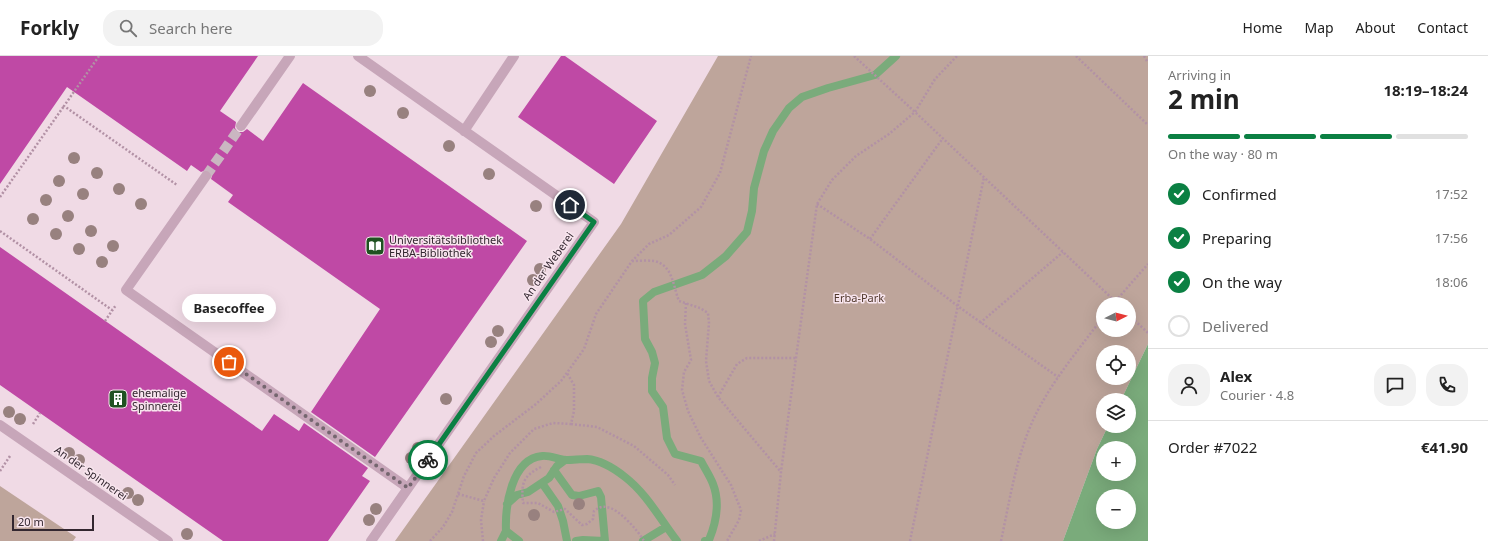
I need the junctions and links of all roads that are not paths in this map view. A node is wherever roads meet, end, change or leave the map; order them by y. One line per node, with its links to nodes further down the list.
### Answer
1 (290, 56): 4 (street)
2 (358, 56): 5 (street, An der Weberei)
3 (514, 56): 5 (street)
4 (241, 126)
5 (464, 131): 8 (street, An der Weberei)
6 (206, 176): 8 (street)
7 (0, 425): 9 (street, An der Spinnerei)
8 (408, 488): 10 (street, An der Weberei)
9 (168, 541)
10 (371, 541)

